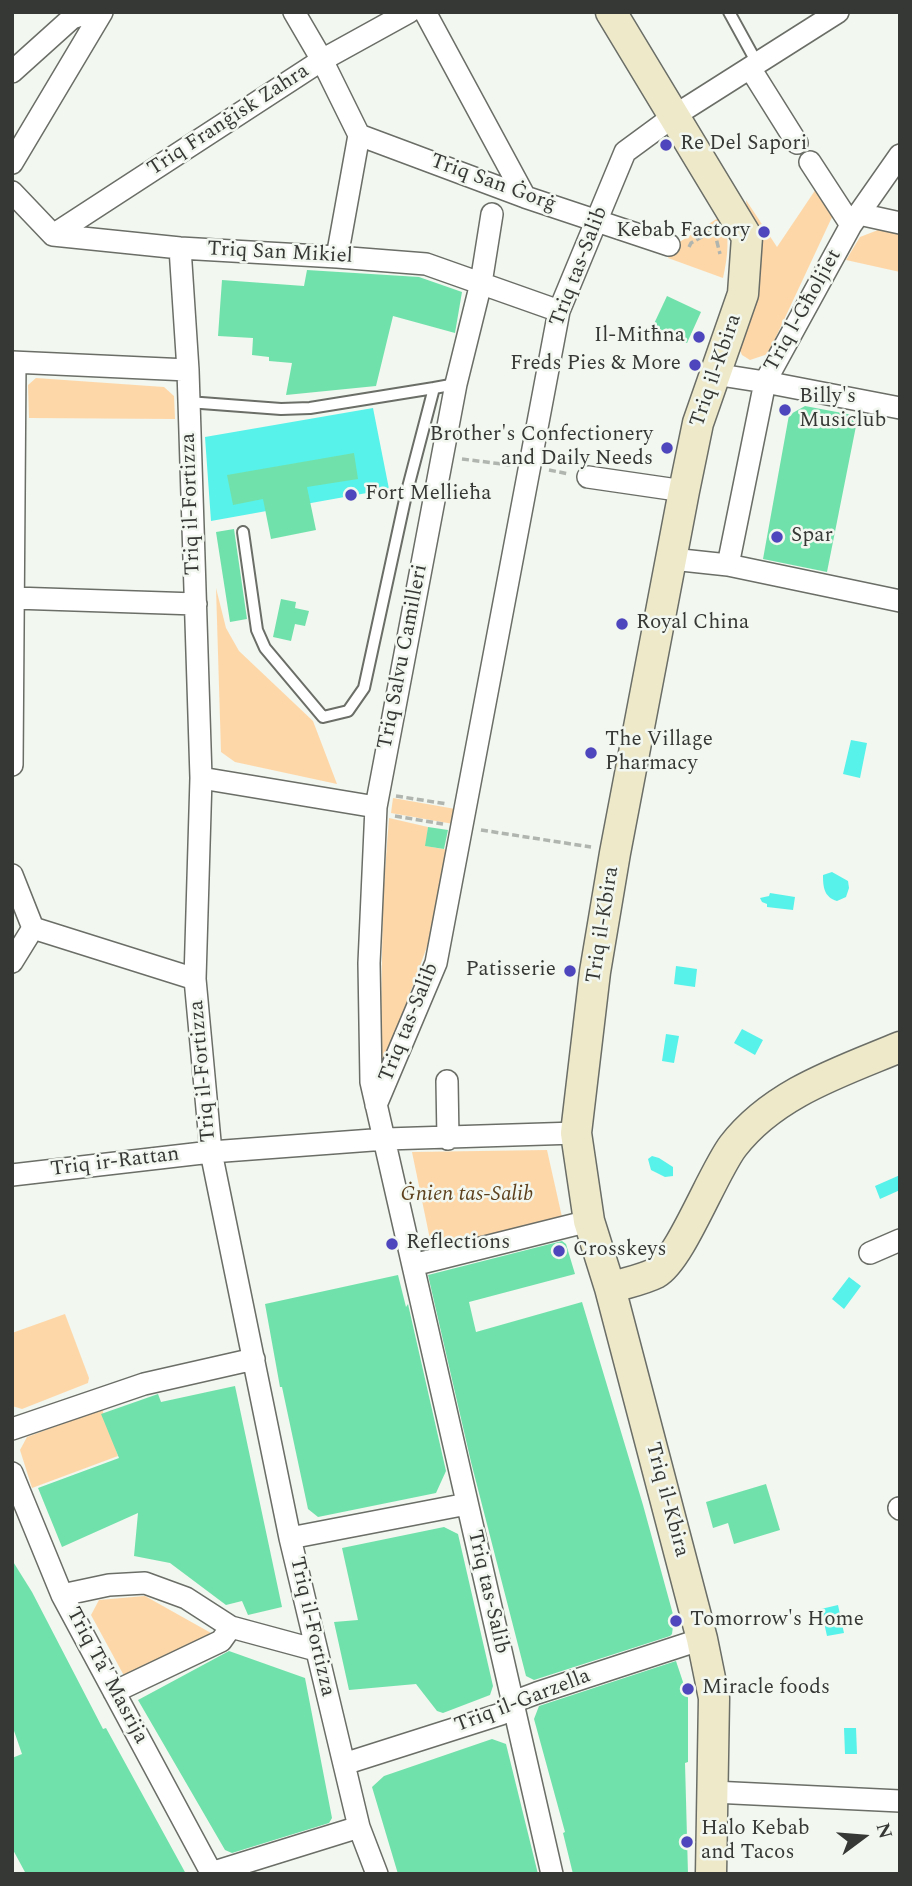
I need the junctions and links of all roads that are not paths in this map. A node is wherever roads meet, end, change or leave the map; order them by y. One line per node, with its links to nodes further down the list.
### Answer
1 (102, 12): 17 (street)
2 (294, 12): 9 (street)
3 (409, 12): 9 (street, Triq Franġisk Zahra)
4 (425, 12): 19 (street)
5 (611, 12): 12 (main road, Triq il-Kbira)
6 (729, 12): 10 (lane)
7 (838, 12): 10 (street, Triq tas-Salib)
8 (77, 14): 11 (street)
9 (322, 60): 13 (street); 24 (street, Triq Franġisk Zahra)
10 (754, 66): 12 (street, Triq tas-Salib); 14 (street)
11 (12, 72)
12 (674, 116): 22 (street, Triq tas-Salib); 32 (main road, Triq il-Kbira)
13 (359, 135): 19 (street, Triq San Ġorġ); 27 (street)
14 (797, 143)
15 (900, 155): 21 (street, Triq l-Għoljiet)
16 (810, 162): 21 (street)
17 (12, 163)
18 (12, 192): 24 (street)
19 (525, 197): 22 (street, Triq San Ġorġ)
20 (492, 214): 28 (street, Triq Salvu Camilleri)
21 (855, 220): 23 (street); 33 (street, Triq l-Għoljiet)
22 (597, 222): 25 (street, Triq San Ġorġ); 29 (street, Triq tas-Salib)
23 (900, 223)
24 (53, 235): 26 (street, Triq San Mikiel)
25 (669, 245)
26 (180, 248): 27 (street, Triq San Mikiel); 31 (street, Triq il-Fortizza)
27 (337, 257): 28 (street, Triq San Mikiel)
28 (481, 283): 29 (street, Triq San Mikiel); 34 (street, Triq Salvu Camilleri)
29 (559, 311): 55 (street, Triq tas-Salib)
30 (13, 363): 31 (street); 43 (street)
31 (188, 370): 36 (street, Triq il-Fortizza)
32 (714, 374): 33 (street); 39 (main road, Triq il-Kbira)
33 (765, 382): 37 (street); 42 (street, Triq l-Għoljiet)
34 (456, 384): 35 (lane); 48 (street, Triq Salvu Camilleri)
35 (434, 388): 36 (lane); 40 (lane)
36 (188, 402): 45 (street, Triq il-Fortizza)
37 (900, 408)
38 (588, 477): 39 (street)
39 (684, 491): 41 (main road, Triq il-Kbira)
40 (243, 532)
41 (672, 559): 42 (street); 56 (main road, Triq il-Kbira)
42 (728, 565): 44 (street)
43 (14, 598): 45 (street); 46 (street)
44 (900, 601)
45 (196, 604): 47 (street, Triq il-Fortizza)
46 (12, 765)
47 (201, 778): 48 (street); 52 (street, Triq il-Fortizza)
48 (377, 805): 55 (street, Triq Salvu Camilleri)
49 (12, 875): 50 (street)
50 (33, 928): 51 (street); 52 (street)
51 (12, 962)
52 (195, 979): 59 (street, Triq il-Fortizza)
53 (900, 1047): 65 (main road)
54 (447, 1081): 58 (street)
55 (376, 1105): 57 (street, Triq tas-Salib)
56 (576, 1133): 58 (street, Triq ir-Rattan); 61 (main road, Triq il-Kbira)
57 (386, 1139): 58 (street, Triq ir-Rattan); 59 (street, Triq ir-Rattan); 64 (street, Triq tas-Salib)
58 (448, 1139)
59 (211, 1152): 60 (street, Triq ir-Rattan); 66 (street, Triq il-Fortizza)
60 (12, 1175)
61 (589, 1221): 64 (street); 65 (main road, Triq il-Kbira)
62 (900, 1240): 63 (street)
63 (870, 1253)
64 (413, 1265): 69 (street, Triq tas-Salib)
65 (610, 1288): 73 (main road, Triq il-Kbira)
66 (254, 1359): 67 (street); 70 (street, Triq il-Fortizza)
67 (12, 1429)
68 (12, 1473): 71 (street, Triq Ta' Masrija)
69 (467, 1504): 70 (street); 76 (street, Triq tas-Salib)
70 (290, 1538): 74 (street, Triq il-Fortizza)
71 (62, 1595): 72 (street); 75 (street, Triq Ta' Masrija)
72 (231, 1627): 74 (street); 75 (street)
73 (702, 1639): 76 (street, Triq il-Garzella); 78 (main road, Triq il-Kbira)
74 (316, 1650): 77 (street, Triq il-Fortizza)
75 (114, 1692): 81 (street, Triq Ta' Masrija)
76 (513, 1702): 77 (street, Triq il-Garzella); 83 (street, Triq tas-Salib)
77 (344, 1764): 80 (street, Triq il-Fortizza)
78 (713, 1792): 79 (street); 84 (main road, Triq il-Kbira)
79 (900, 1801)
80 (359, 1827): 81 (street); 82 (street, Triq il-Fortizza)
81 (211, 1873)
82 (377, 1874)
83 (552, 1874)
84 (711, 1874)

